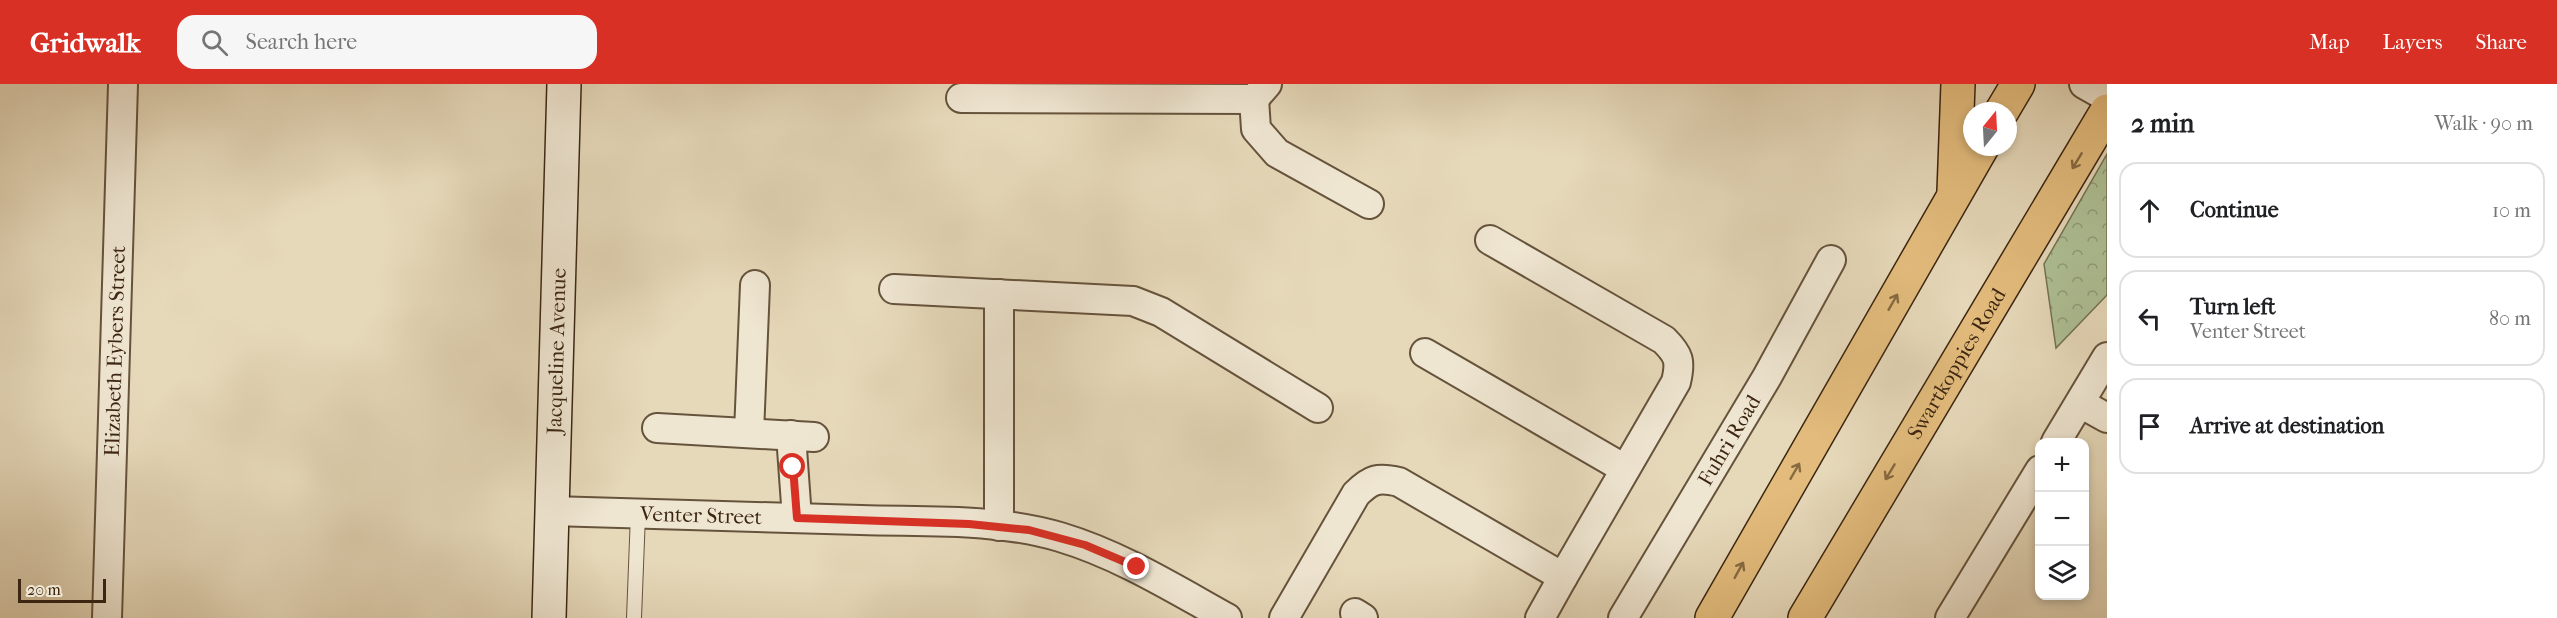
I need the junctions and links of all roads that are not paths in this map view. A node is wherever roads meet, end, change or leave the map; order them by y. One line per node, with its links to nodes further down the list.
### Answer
1 (123, 84): 36 (street, Elizabeth Eybers Street)
2 (564, 84): 29 (street, Jacqueline Avenue)
3 (1958, 84): 12 (main road)
4 (2018, 84): 9 (main road)
5 (2084, 84): 7 (street)
6 (1260, 92): 8 (street); 13 (street)
7 (2107, 97)
8 (961, 98)
9 (2007, 102)
10 (2107, 111): 33 (main road, Swartkoppies Road, one-way to 33)
11 (1977, 156): 12 (main road)
12 (1953, 200): 42 (main road, one-way to 12)
13 (1370, 204)
14 (1490, 240): 27 (street)
15 (1831, 260): 41 (street, Fuhri Road)
16 (754, 285): 25 (street)
17 (894, 289): 18 (street)
18 (999, 294): 22 (street); 32 (street)
19 (1425, 353): 27 (street)
20 (2107, 357): 21 (street)
21 (2080, 403): 23 (street); 26 (street)
22 (1318, 408)
23 (2107, 418)
24 (657, 428): 25 (street)
25 (749, 433): 31 (street)
26 (2058, 438)
27 (1625, 469): 34 (street)
28 (2035, 478): 45 (street)
29 (551, 511): 30 (street, Venter Street); 35 (street, Jacqueline Avenue)
30 (638, 514): 31 (street, Venter Street); 37 (lane)
31 (797, 518): 32 (street, Venter Street)
32 (999, 526): 38 (street, Venter Street)
33 (1833, 570): 43 (main road); 44 (main road, Swartkoppies Road)
34 (1563, 577): 39 (street); 40 (street)
35 (555, 615)
36 (107, 618)
37 (634, 618)
38 (1227, 618)
39 (1284, 618)
40 (1540, 618)
41 (1623, 618)
42 (1712, 618)
43 (1780, 618)
44 (1805, 618)
45 (1950, 618)

